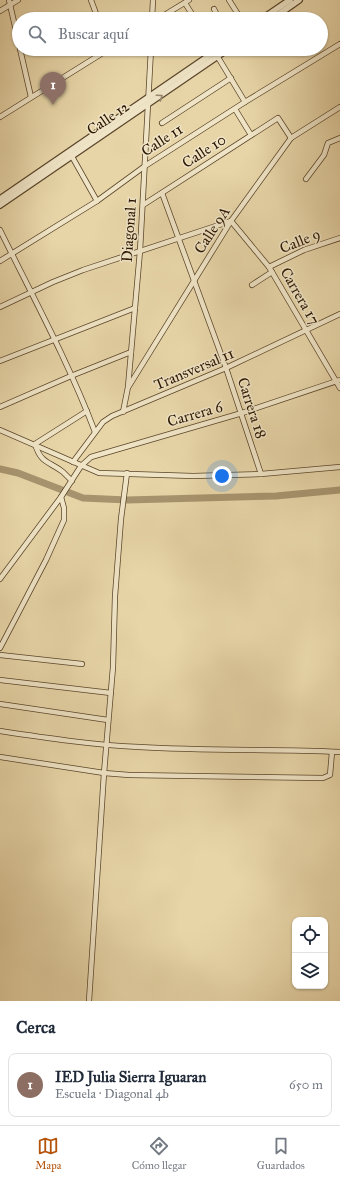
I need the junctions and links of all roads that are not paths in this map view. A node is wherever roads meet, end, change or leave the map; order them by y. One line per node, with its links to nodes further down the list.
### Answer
1 (18, 0): 8 (street)
2 (91, 0): 12 (street)
3 (154, 0): 13 (street)
4 (229, 0): 17 (street)
5 (290, 0): 18 (street)
6 (300, 0): 19 (street)
7 (187, 1): 14 (street); 15 (street)
8 (10, 2): 10 (street); 11 (street)
9 (214, 9): 16 (street)
10 (0, 11)
11 (12, 12)
12 (95, 12)
13 (153, 12)
14 (169, 12)
15 (191, 12)
16 (216, 12)
17 (237, 12)
18 (272, 12)
19 (282, 12)
20 (340, 44): 21 (street, Calle 11)
21 (328, 51)
22 (22, 56): 30 (street)
23 (98, 56): 30 (street)
24 (151, 56): 31 (street, Diagonal 1)
25 (209, 56): 31 (street, Calle 12)
26 (210, 56): 33 (street, Calle 12, one-way to 26)
27 (219, 56): 29 (street)
28 (320, 56): 32 (street, Calle 11)
29 (231, 78): 32 (street); 37 (street)
30 (31, 97): 36 (street)
31 (148, 97): 33 (street, Diagonal 1); 41 (street, Calle 12)
32 (245, 102): 35 (street, Calle 11)
33 (148, 105): 41 (street, Calle 12); 42 (street, Diagonal 1)
34 (340, 107): 39 (street, Calle 9A)
35 (235, 109): 38 (street); 42 (street, Calle 11)
36 (0, 117)
37 (162, 123)
38 (251, 135): 39 (street, Calle 10); 44 (street, Calle 10)
39 (292, 138): 49 (street, Calle 9A)
40 (340, 138): 43 (street)
41 (70, 154): 45 (street, Calle 12); 46 (street); 47 (street, Calle 12)
42 (145, 166): 46 (street, Calle 11); 48 (street, Diagonal 1)
43 (306, 179)
44 (162, 193): 48 (street, Calle 10); 51 (street, Carrera 18)
45 (0, 199)
46 (97, 201): 54 (street, Calle 11)
47 (0, 205)
48 (143, 205): 53 (street, Diagonal 1)
49 (231, 221): 51 (street); 56 (street, Carrera 17); 57 (street, Calle 9A)
50 (0, 230): 54 (street)
51 (178, 238): 53 (street); 57 (street, Carrera 18)
52 (340, 238): 56 (street, Calle 9)
53 (140, 251): 59 (street); 61 (street, Diagonal 1)
54 (12, 254): 55 (street, Calle 11); 59 (street)
55 (0, 261)
56 (271, 270): 58 (street, Calle 9); 63 (street, Carrera 17)
57 (194, 280): 67 (street, Carrera 18); 70 (street, Calle 9A)
58 (252, 285)
59 (31, 293): 60 (street); 64 (street)
60 (0, 307)
61 (135, 308): 64 (street); 65 (street, Diagonal 1)
62 (340, 314): 63 (street, Transversal 11)
63 (306, 330): 67 (street, Transversal 11); 69 (street, Carrera 17)
64 (55, 340): 66 (street); 68 (street)
65 (131, 352): 68 (street); 70 (street, Diagonal 1)
66 (0, 361)
67 (226, 368): 74 (street, Transversal 11); 75 (street, Carrera 18)
68 (71, 376): 72 (street); 73 (street)
69 (338, 381): 71 (street, Carrera 17); 75 (street, Carrera 6)
70 (128, 387): 74 (street, Diagonal 1)
71 (340, 388)
72 (0, 408)
73 (87, 411): 77 (street); 78 (street)
74 (123, 412): 77 (street, Transversal 11)
75 (242, 413): 80 (street, Carrera 6); 83 (street, Carrera 18)
76 (0, 430): 78 (street)
77 (95, 432): 79 (street, Transversal 11)
78 (35, 444): 79 (street); 84 (street)
79 (73, 462): 80 (street)
80 (81, 466): 82 (street); 84 (street)
81 (340, 467): 83 (street)
82 (127, 473): 83 (street); 91 (street)
83 (261, 474)
84 (72, 481): 85 (street)
85 (61, 497): 86 (street); 87 (street)
86 (0, 579)
87 (0, 648)
88 (0, 655): 89 (street)
89 (82, 664)
90 (0, 680): 91 (street)
91 (111, 693): 93 (street)
92 (0, 704): 93 (street)
93 (108, 720): 95 (street)
94 (0, 731): 95 (street)
95 (106, 744): 96 (street); 99 (street)
96 (332, 752): 97 (street); 99 (street)
97 (340, 752)
98 (0, 757): 99 (street)
99 (104, 773): 100 (street)
100 (89, 1001)

